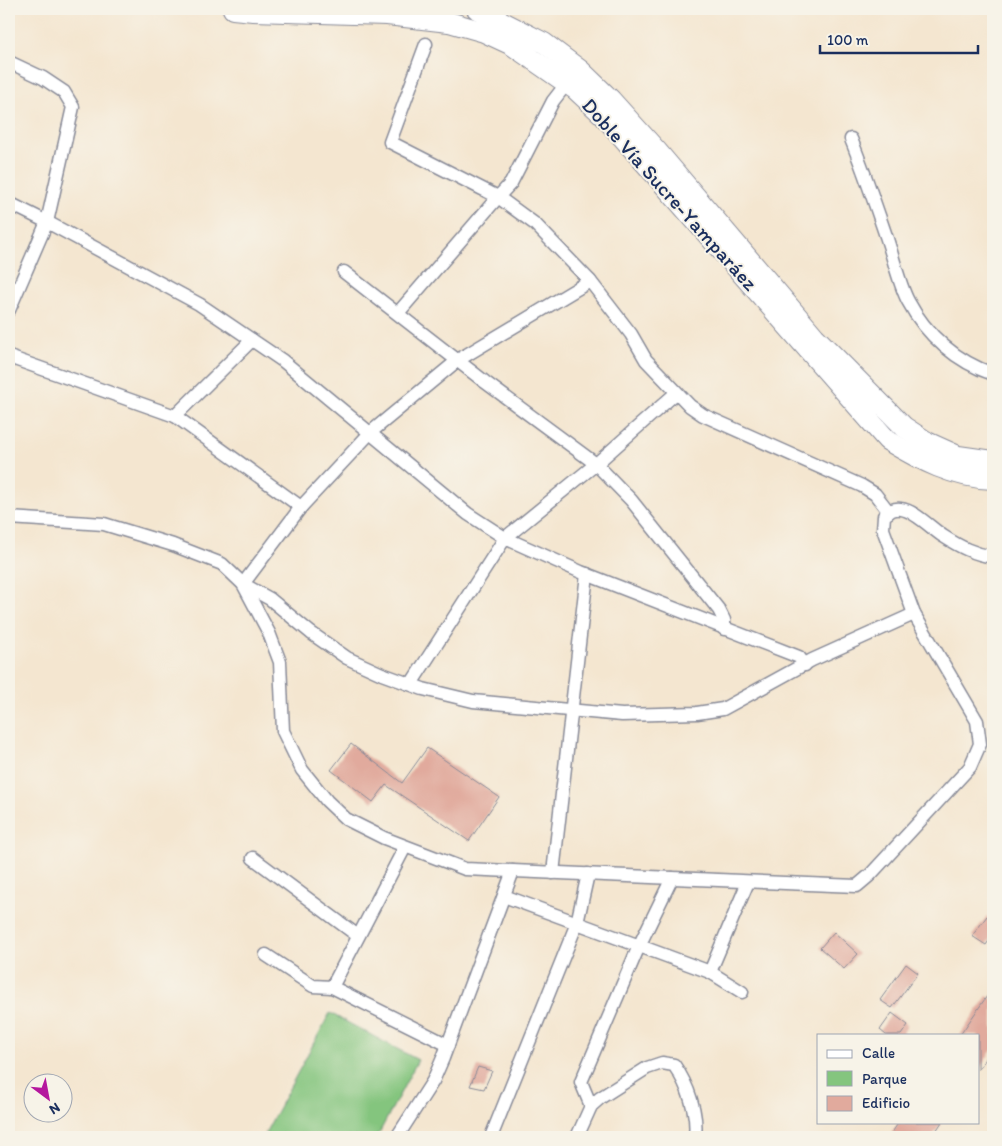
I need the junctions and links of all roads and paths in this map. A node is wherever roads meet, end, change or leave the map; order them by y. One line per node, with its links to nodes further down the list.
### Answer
1 (233, 9): 5 (highway, Doble Vía Sucre-Yamparáez)
2 (477, 9): 21 (highway, Doble Vía Sucre-Yamparáez)
3 (426, 44): 7 (street)
4 (9, 62): 9 (street)
5 (566, 83): 7 (street); 23 (highway, Doble Vía Sucre-Yamparáez)
6 (851, 139): 17 (street)
7 (498, 196): 11 (street); 13 (street)
8 (9, 203): 9 (street)
9 (47, 222): 12 (street); 14 (street)
10 (344, 272): 13 (street)
11 (590, 281): 16 (street); 18 (street)
12 (9, 310)
13 (398, 313): 16 (street)
14 (252, 340): 19 (street); 20 (street)
15 (9, 357): 19 (street)
16 (458, 360): 20 (street); 22 (street)
17 (993, 374)
18 (676, 393): 22 (street); 25 (street)
19 (176, 416): 24 (street)
20 (371, 432): 24 (street); 27 (street)
21 (993, 461)
22 (596, 464): 27 (street); 32 (street)
23 (993, 479)
24 (301, 507): 30 (street)
25 (889, 512): 28 (street); 31 (street)
26 (9, 518): 30 (street)
27 (505, 538): 29 (street); 34 (street)
28 (993, 558)
29 (587, 574): 32 (street); 35 (street)
30 (243, 584): 34 (street); 36 (street)
31 (914, 614): 33 (street); 42 (street)
32 (724, 629): 33 (street)
33 (805, 665): 35 (street)
34 (411, 684): 35 (street)
35 (572, 711): 39 (street)
36 (405, 846): 38 (street); 45 (street)
37 (253, 858): 45 (street)
38 (514, 871): 39 (street); 43 (street)
39 (553, 873): 40 (street)
40 (588, 874): 41 (street); 44 (street)
41 (672, 878): 42 (street); 46 (street)
42 (748, 882): 48 (street)
43 (504, 896): 44 (street); 51 (street)
44 (577, 923): 46 (street); 54 (street)
45 (358, 936): 49 (street)
46 (640, 946): 48 (street); 52 (street)
47 (266, 955): 49 (street)
48 (710, 972): 50 (street)
49 (332, 987): 51 (street)
50 (742, 992)
51 (448, 1045): 53 (street)
52 (591, 1106): 55 (street); 56 (street)
53 (397, 1137)
54 (491, 1137)
55 (577, 1137)
56 (695, 1137)

